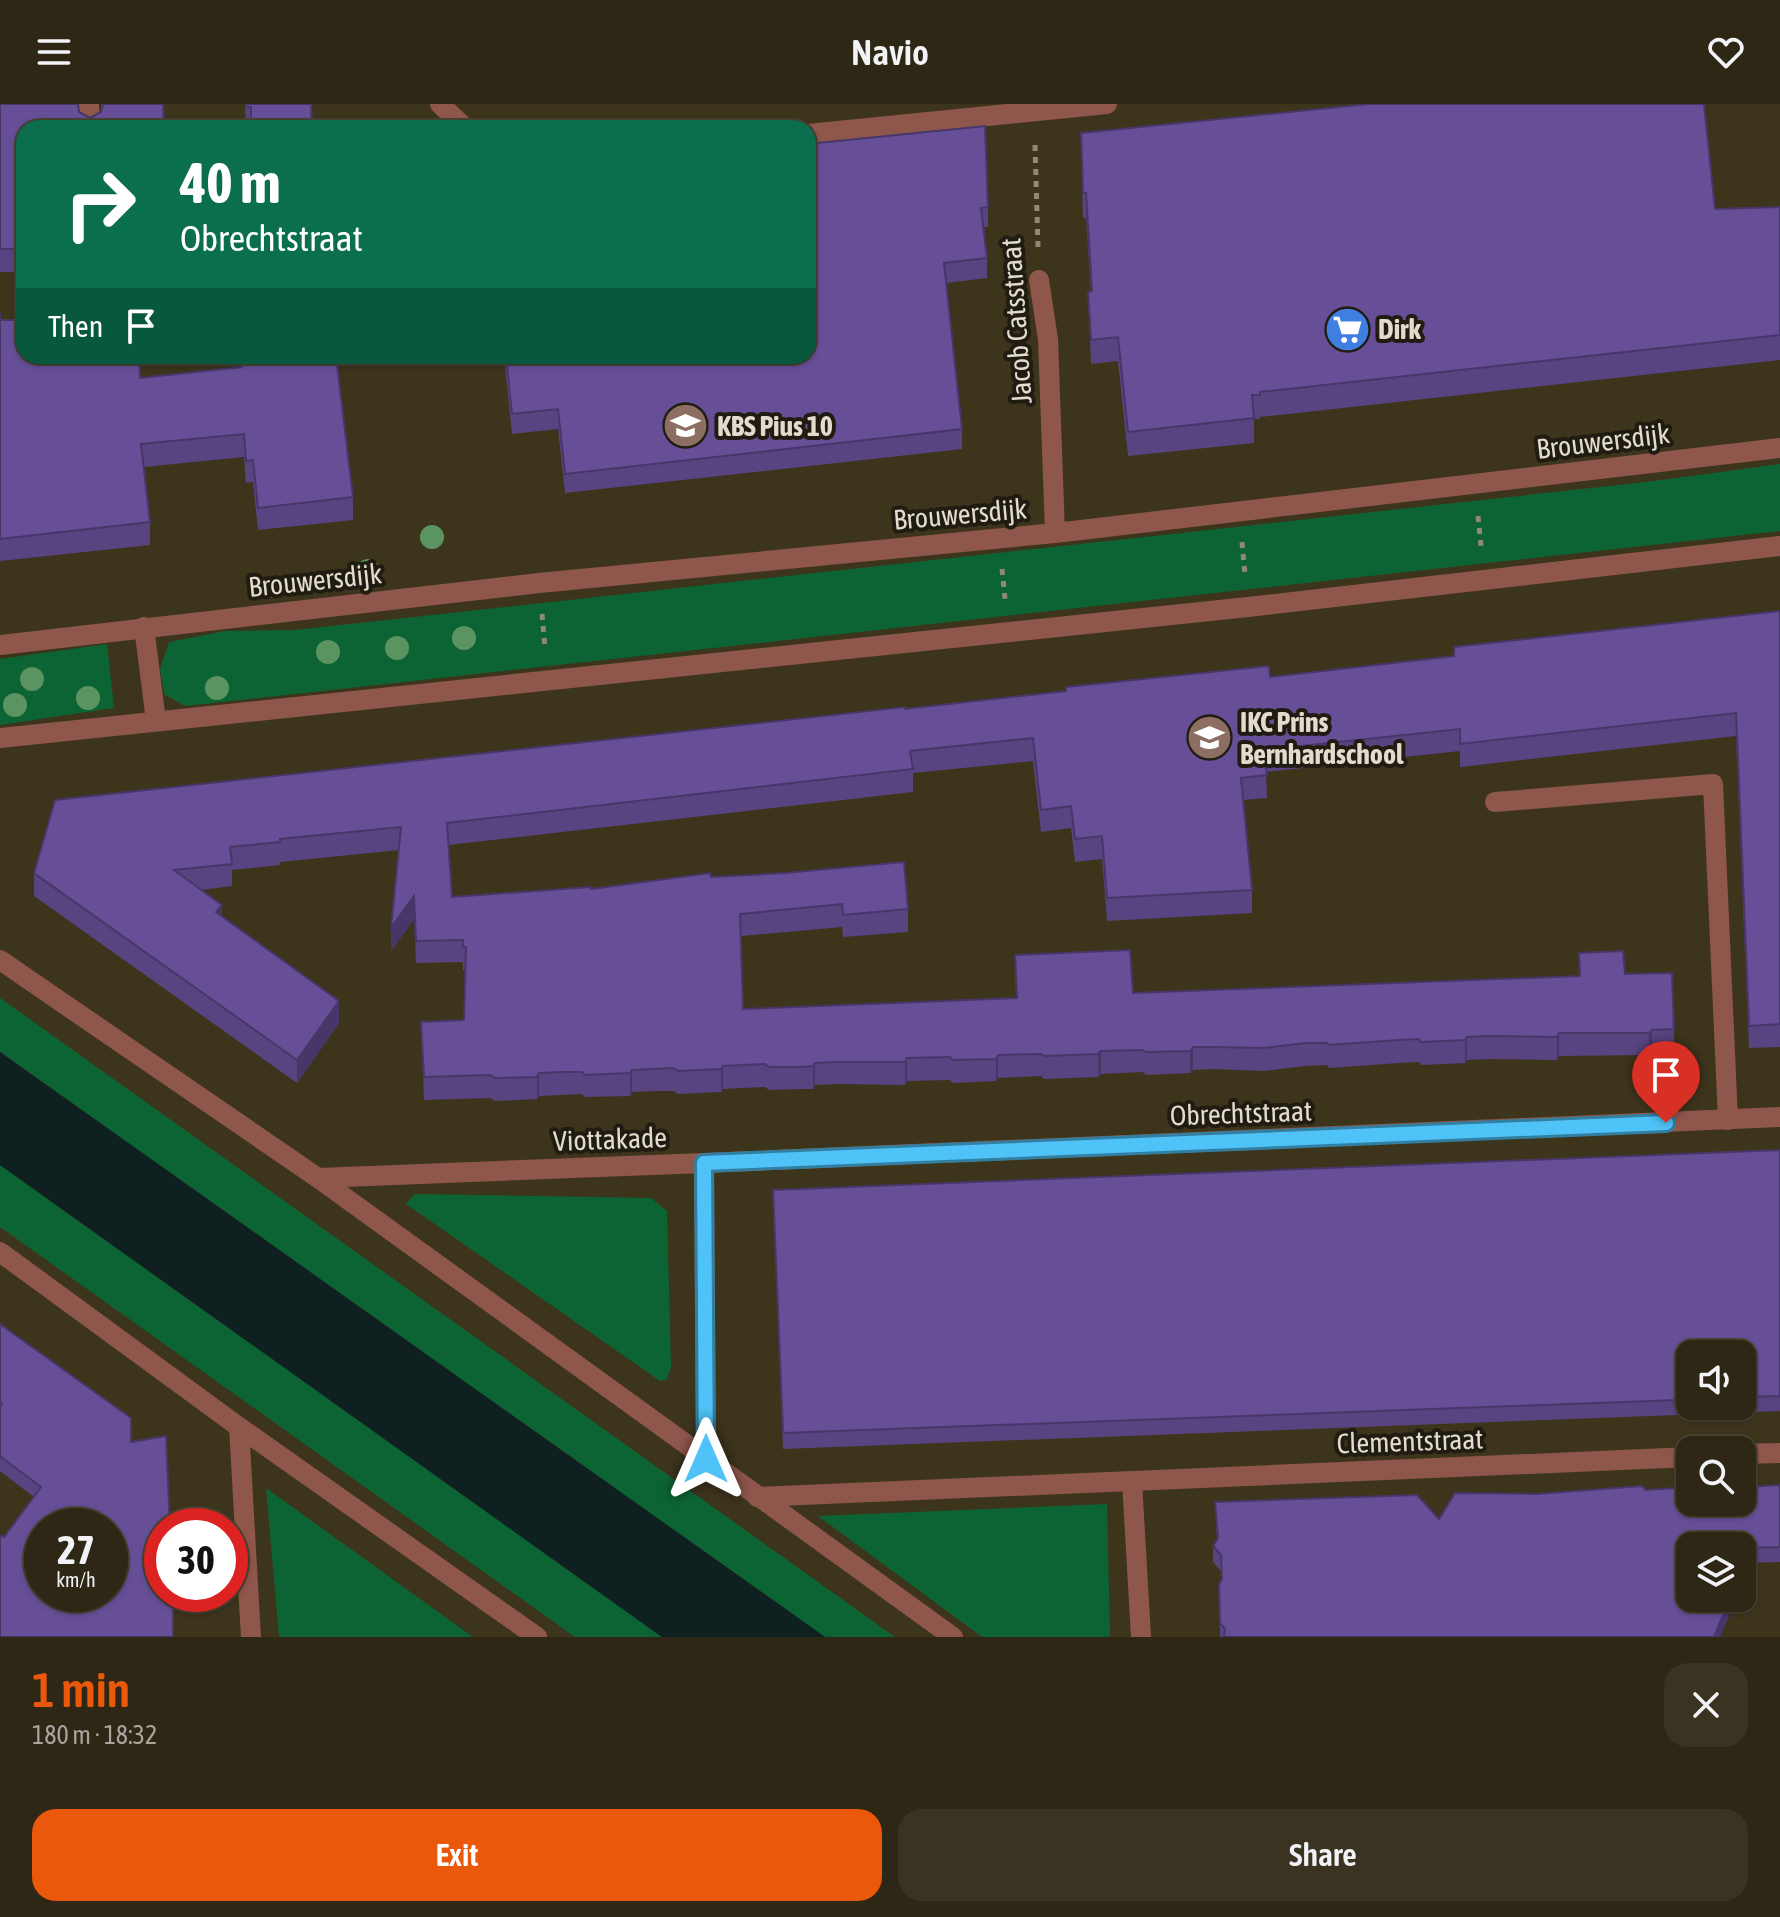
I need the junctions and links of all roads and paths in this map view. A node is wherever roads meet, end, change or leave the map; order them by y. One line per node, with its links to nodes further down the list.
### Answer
1 (440, 104): 4 (street)
2 (1107, 104): 3 (street)
3 (1033, 109): 5 (street); 6 (path, Jacob Catsstraat)
4 (457, 120)
5 (816, 133)
6 (1039, 280): 10 (street, Jacob Catsstraat)
7 (1780, 448): 8 (street, Brouwersdijk)
8 (1475, 484): 9 (street, Brouwersdijk); 13 (path)
9 (1240, 513): 10 (street, Brouwersdijk); 15 (path)
10 (1055, 533): 11 (street, Brouwersdijk)
11 (999, 537): 14 (street, Brouwersdijk); 17 (path)
12 (1780, 546): 13 (street)
13 (1484, 579): 15 (street)
14 (539, 583): 16 (street, Brouwersdijk); 19 (path)
15 (1248, 607): 17 (street)
16 (144, 627): 18 (street, Brouwersdijk); 20 (street)
17 (1008, 632): 19 (street)
18 (0, 645)
19 (547, 680): 20 (street)
20 (156, 721): 21 (street)
21 (0, 738)
22 (1495, 802): 25 (street)
23 (0, 960): 27 (street)
24 (1780, 1117): 25 (street, Obrechtstraat)
25 (1728, 1120): 26 (street, Obrechtstraat)
26 (704, 1163): 27 (street, Viottakade); 33 (street, Viottakade)
27 (318, 1178): 33 (street)
28 (0, 1252): 29 (street)
29 (239, 1427): 36 (street); 37 (street)
30 (1780, 1453): 31 (street)
31 (1756, 1454)
32 (1676, 1458): 34 (street, Clementstraat)
33 (706, 1459): 35 (street)
34 (1132, 1481): 35 (street); 39 (street)
35 (757, 1497): 38 (street)
36 (251, 1637)
37 (537, 1637)
38 (953, 1637)
39 (1141, 1637)

